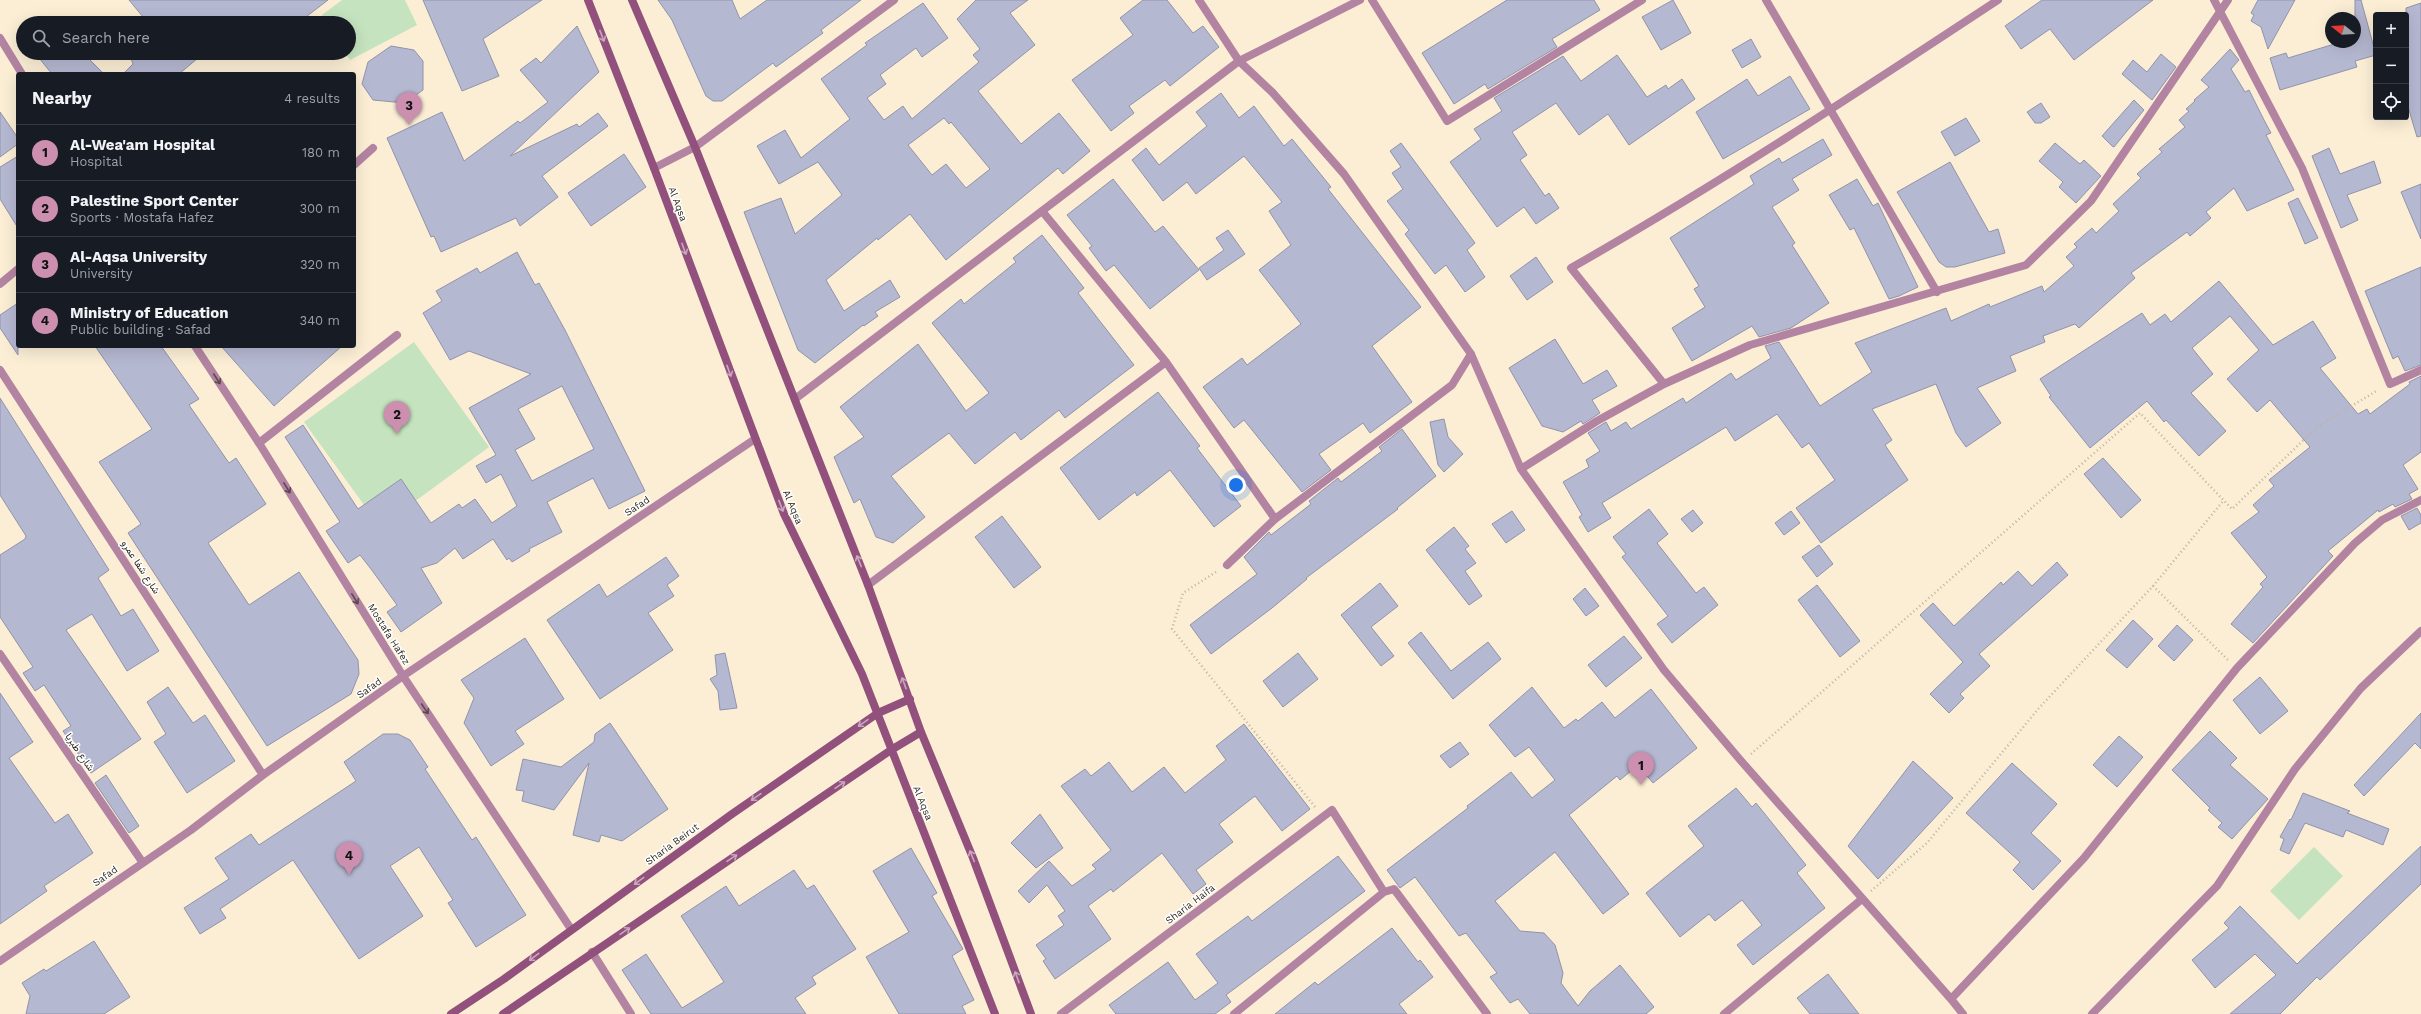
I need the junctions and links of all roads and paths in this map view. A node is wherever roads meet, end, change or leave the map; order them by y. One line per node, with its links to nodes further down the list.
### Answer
1 (588, 0): 20 (main road, Al Aqsa, one-way to 20)
2 (632, 0): 17 (main road)
3 (894, 0): 17 (street)
4 (1200, 0): 14 (street)
5 (1360, 0): 14 (street)
6 (1372, 0): 7 (street)
7 (1642, 0)
8 (1766, 0): 16 (street)
9 (1998, 0): 16 (street)
10 (2214, 0): 12 (street)
11 (2228, 0): 12 (street)
12 (2221, 11): 24 (street); 32 (street)
13 (0, 38): 15 (street)
14 (1239, 62): 21 (street); 27 (street)
15 (21, 72)
16 (1830, 111): 24 (street); 31 (street)
17 (695, 147): 20 (street); 33 (main road)
18 (373, 148): 19 (street)
19 (356, 163)
20 (654, 168): 34 (main road, Al Aqsa, one-way to 34)
21 (1042, 211): 28 (street); 33 (street)
22 (16, 271): 23 (street)
23 (0, 284)
24 (1937, 292): 31 (street)
25 (397, 335): 35 (street)
26 (197, 348): 35 (street, Mostafa Hafez, one-way to 35)
27 (1471, 354): 36 (street); 39 (street)
28 (1166, 362): 39 (street); 41 (street)
29 (0, 370): 52 (street, شارع شفا عمرو)
30 (2421, 370): 32 (street)
31 (1664, 384): 36 (street)
32 (2390, 384): 37 (path)
33 (795, 399): 41 (main road, one-way to 33)
34 (755, 439): 46 (street, Safad); 48 (main road, Al Aqsa, one-way to 48)
35 (259, 443): 46 (street, Mostafa Hafez, one-way to 46)
36 (1522, 469): 51 (street)
37 (2223, 499): 42 (path); 51 (path)
38 (2421, 500): 45 (street)
39 (1275, 519): 40 (street)
40 (1227, 565): 53 (path)
41 (868, 585): 47 (main road, one-way to 41)
42 (2153, 586): 45 (path); 56 (path)
43 (2421, 631): 71 (street)
44 (0, 654): 54 (street, شارع طبريا)
45 (2237, 668): 60 (street)
46 (403, 676): 52 (street, Safad); 57 (street, Mostafa Hafez, one-way to 57)
47 (910, 699): 48 (main road, Sharia Beirut); 49 (main road)
48 (878, 713): 50 (main road, Al Aqsa); 57 (main road, Sharia Beirut, one-way to 57)
49 (921, 732): 50 (main road); 65 (main road, one-way to 49)
50 (891, 750): 58 (main road, one-way to 50); 64 (main road, Al Aqsa)
51 (1742, 762): 56 (street)
52 (263, 775): 54 (street, Safad)
53 (1323, 817): 55 (street, Sharia Haifa); 66 (street, Sharia Haifa)
54 (143, 863): 59 (street, Safad)
55 (1384, 892): 67 (street); 68 (street)
56 (1862, 899): 60 (street); 69 (street)
57 (571, 929): 61 (main road, Sharia Beirut, one-way to 61)
58 (592, 952): 62 (main road); 63 (street)
59 (1, 958)
60 (1951, 998): 70 (street)
61 (451, 1014)
62 (503, 1014)
63 (631, 1014)
64 (995, 1014)
65 (1031, 1014)
66 (1061, 1014)
67 (1234, 1014)
68 (1487, 1014)
69 (1724, 1014)
70 (1963, 1014)
71 (2092, 1014)

